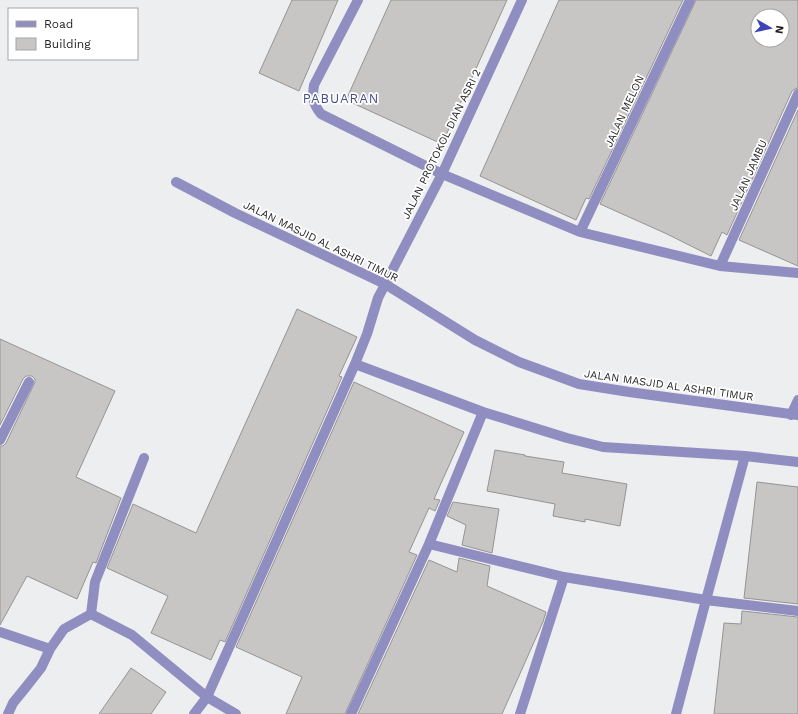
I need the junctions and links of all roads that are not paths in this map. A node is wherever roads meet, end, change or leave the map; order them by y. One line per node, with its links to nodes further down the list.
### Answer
1 (358, 0): 5 (street)
2 (522, 0): 5 (street, JALAN PROTOKOL DIAN ASRI 2)
3 (690, 0): 7 (street, JALAN MELON)
4 (798, 94): 8 (street, JALAN JAMBU)
5 (442, 174): 7 (street); 10 (street, JALAN PROTOKOL DIAN ASRI 2)
6 (176, 182): 10 (street, JALAN MASJID AL ASHRI TIMUR)
7 (580, 232): 8 (street)
8 (720, 266): 9 (street)
9 (798, 273)
10 (385, 284): 11 (street, JALAN PROTOKOL DIAN ASRI 2); 15 (street, JALAN MASJID AL ASHRI TIMUR)
11 (355, 364): 14 (street); 27 (street, JALAN PROTOKOL DIAN ASRI 2)
12 (29, 382): 16 (street)
13 (798, 400): 15 (street)
14 (483, 412): 17 (street); 20 (street)
15 (794, 415)
16 (0, 440)
17 (745, 456): 19 (street); 22 (street)
18 (144, 458): 24 (street)
19 (798, 462)
20 (429, 544): 21 (street); 31 (street)
21 (564, 577): 22 (street); 32 (street)
22 (706, 600): 23 (street); 33 (street)
23 (798, 611)
24 (91, 614): 26 (street); 27 (street)
25 (0, 632): 26 (street)
26 (50, 649): 28 (street)
27 (206, 697): 29 (street, JALAN PROTOKOL DIAN ASRI 2); 30 (street)
28 (8, 714)
29 (194, 714)
30 (236, 714)
31 (351, 714)
32 (520, 714)
33 (676, 714)

